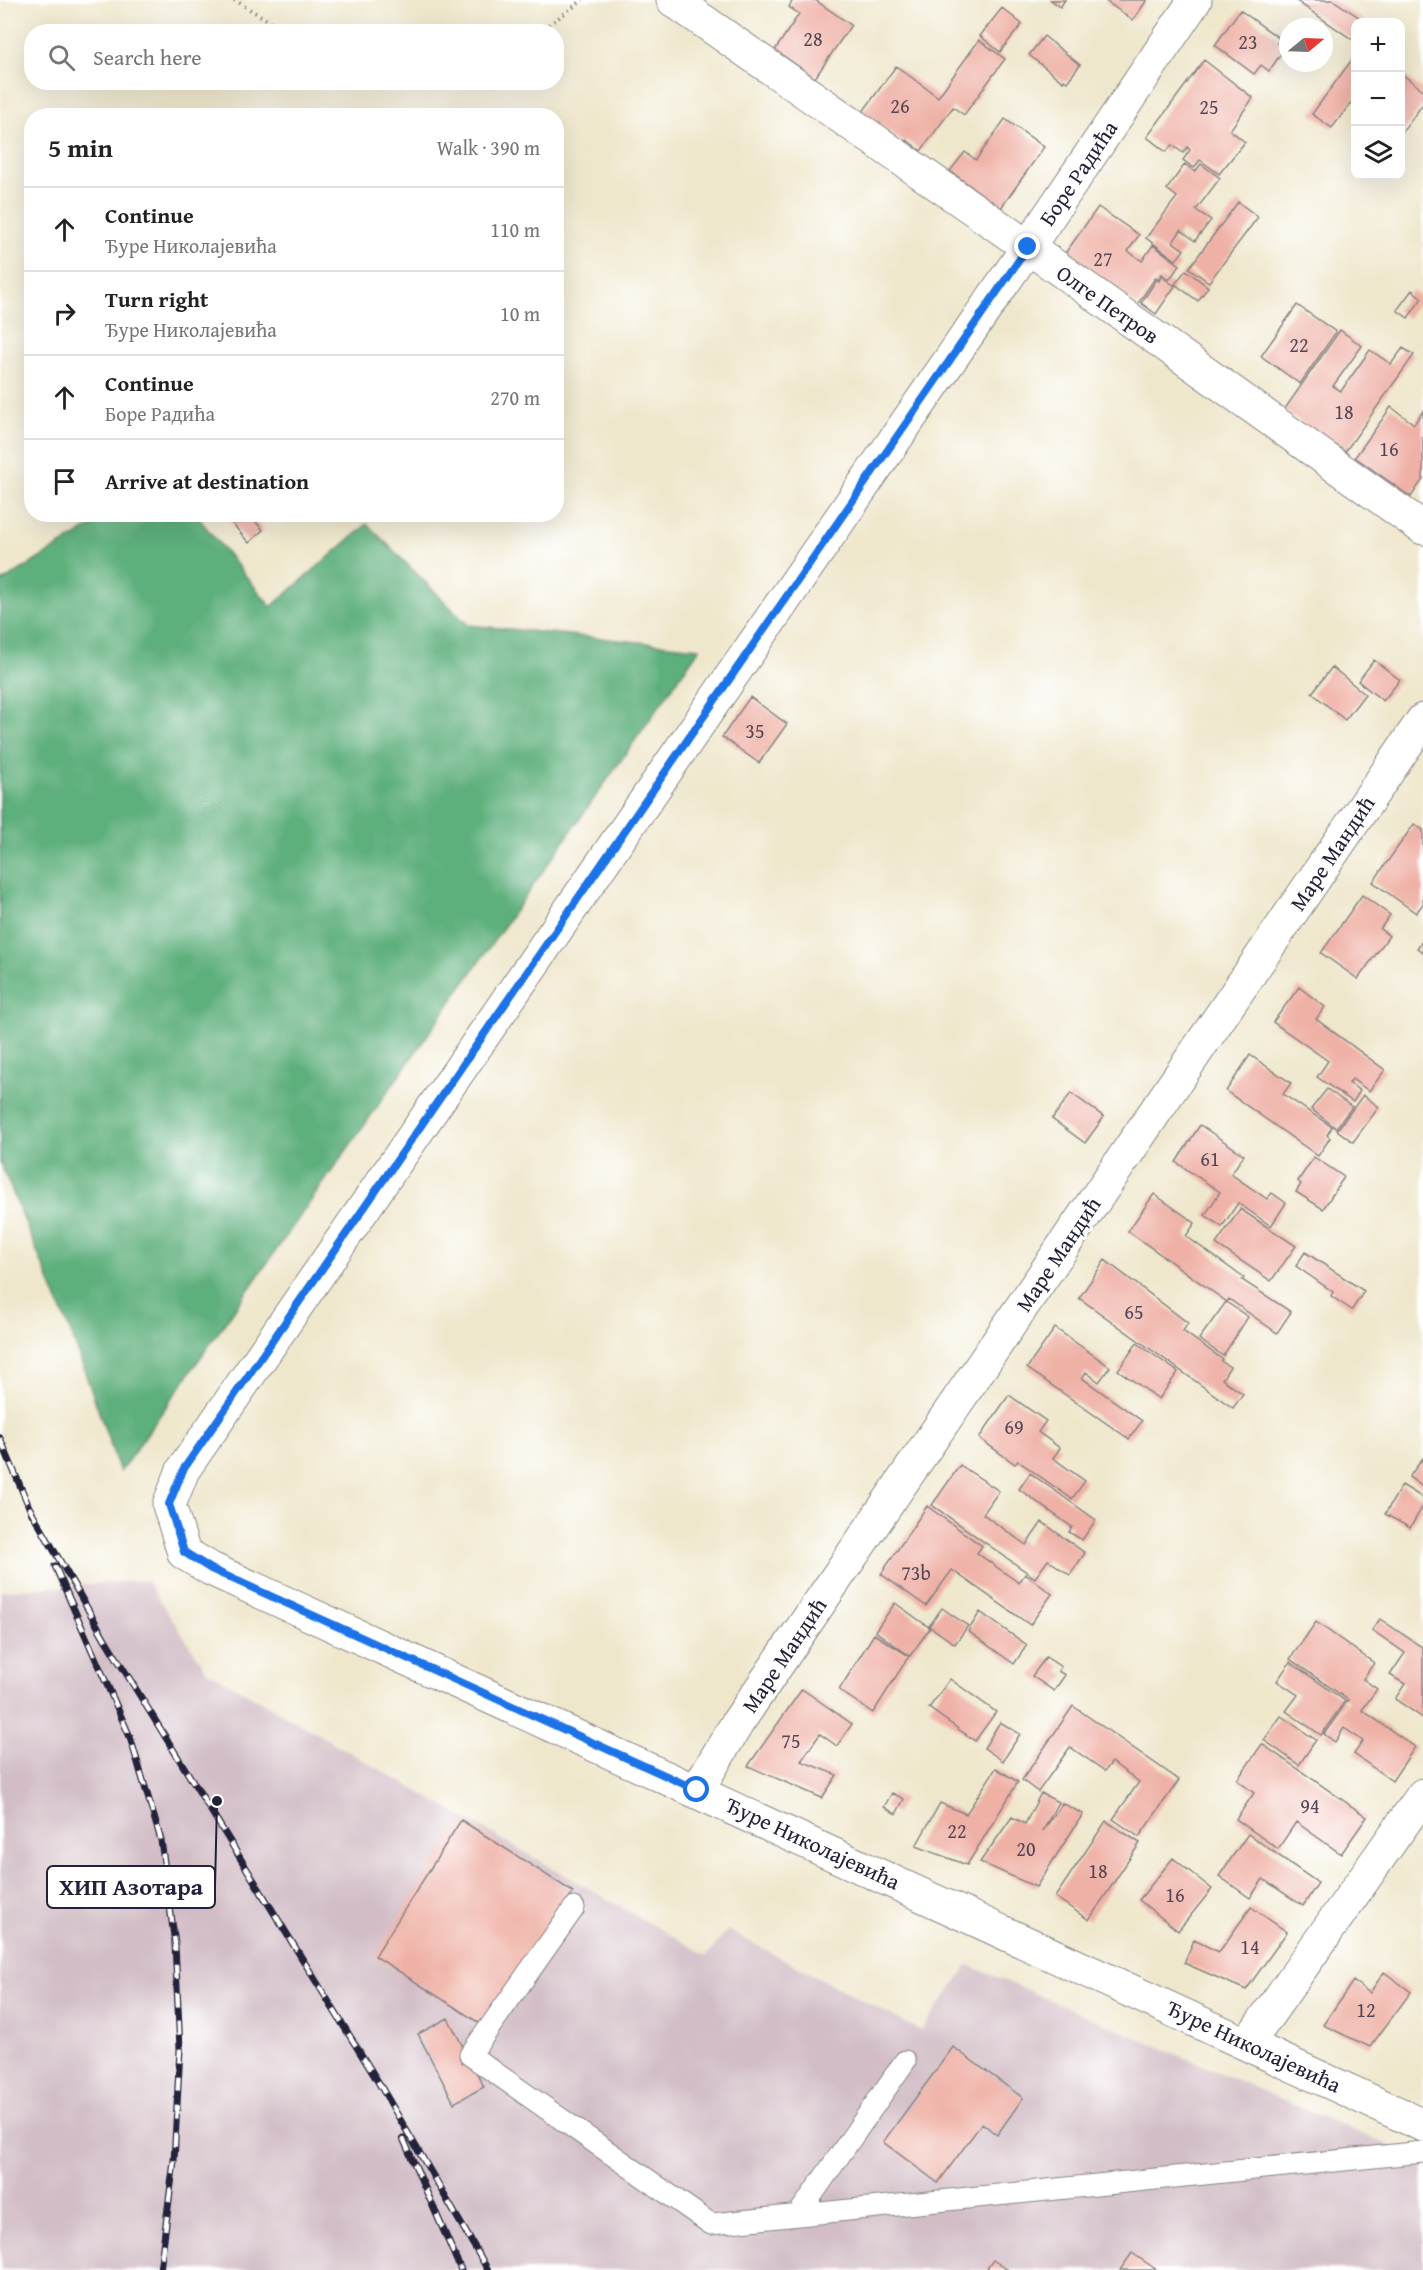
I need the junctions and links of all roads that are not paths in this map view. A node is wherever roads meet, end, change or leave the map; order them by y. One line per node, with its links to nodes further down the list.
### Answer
1 (673, 0): 3 (street, Олге Петров)
2 (1195, 0): 3 (street, Боре Радића)
3 (1028, 247): 4 (street, Олге Петров); 6 (street, Боре Радића)
4 (1423, 528)
5 (1423, 720): 7 (street, Маре Мандић)
6 (183, 1470): 7 (street, Ђуре Николајевића)
7 (697, 1790): 10 (street, Ђуре Николајевића)
8 (1423, 1795): 10 (street)
9 (574, 1908): 14 (lane)
10 (1248, 2043): 12 (street, Ђуре Николајевића)
11 (905, 2061): 14 (lane)
12 (1423, 2125)
13 (1423, 2152): 14 (lane)
14 (798, 2215)

